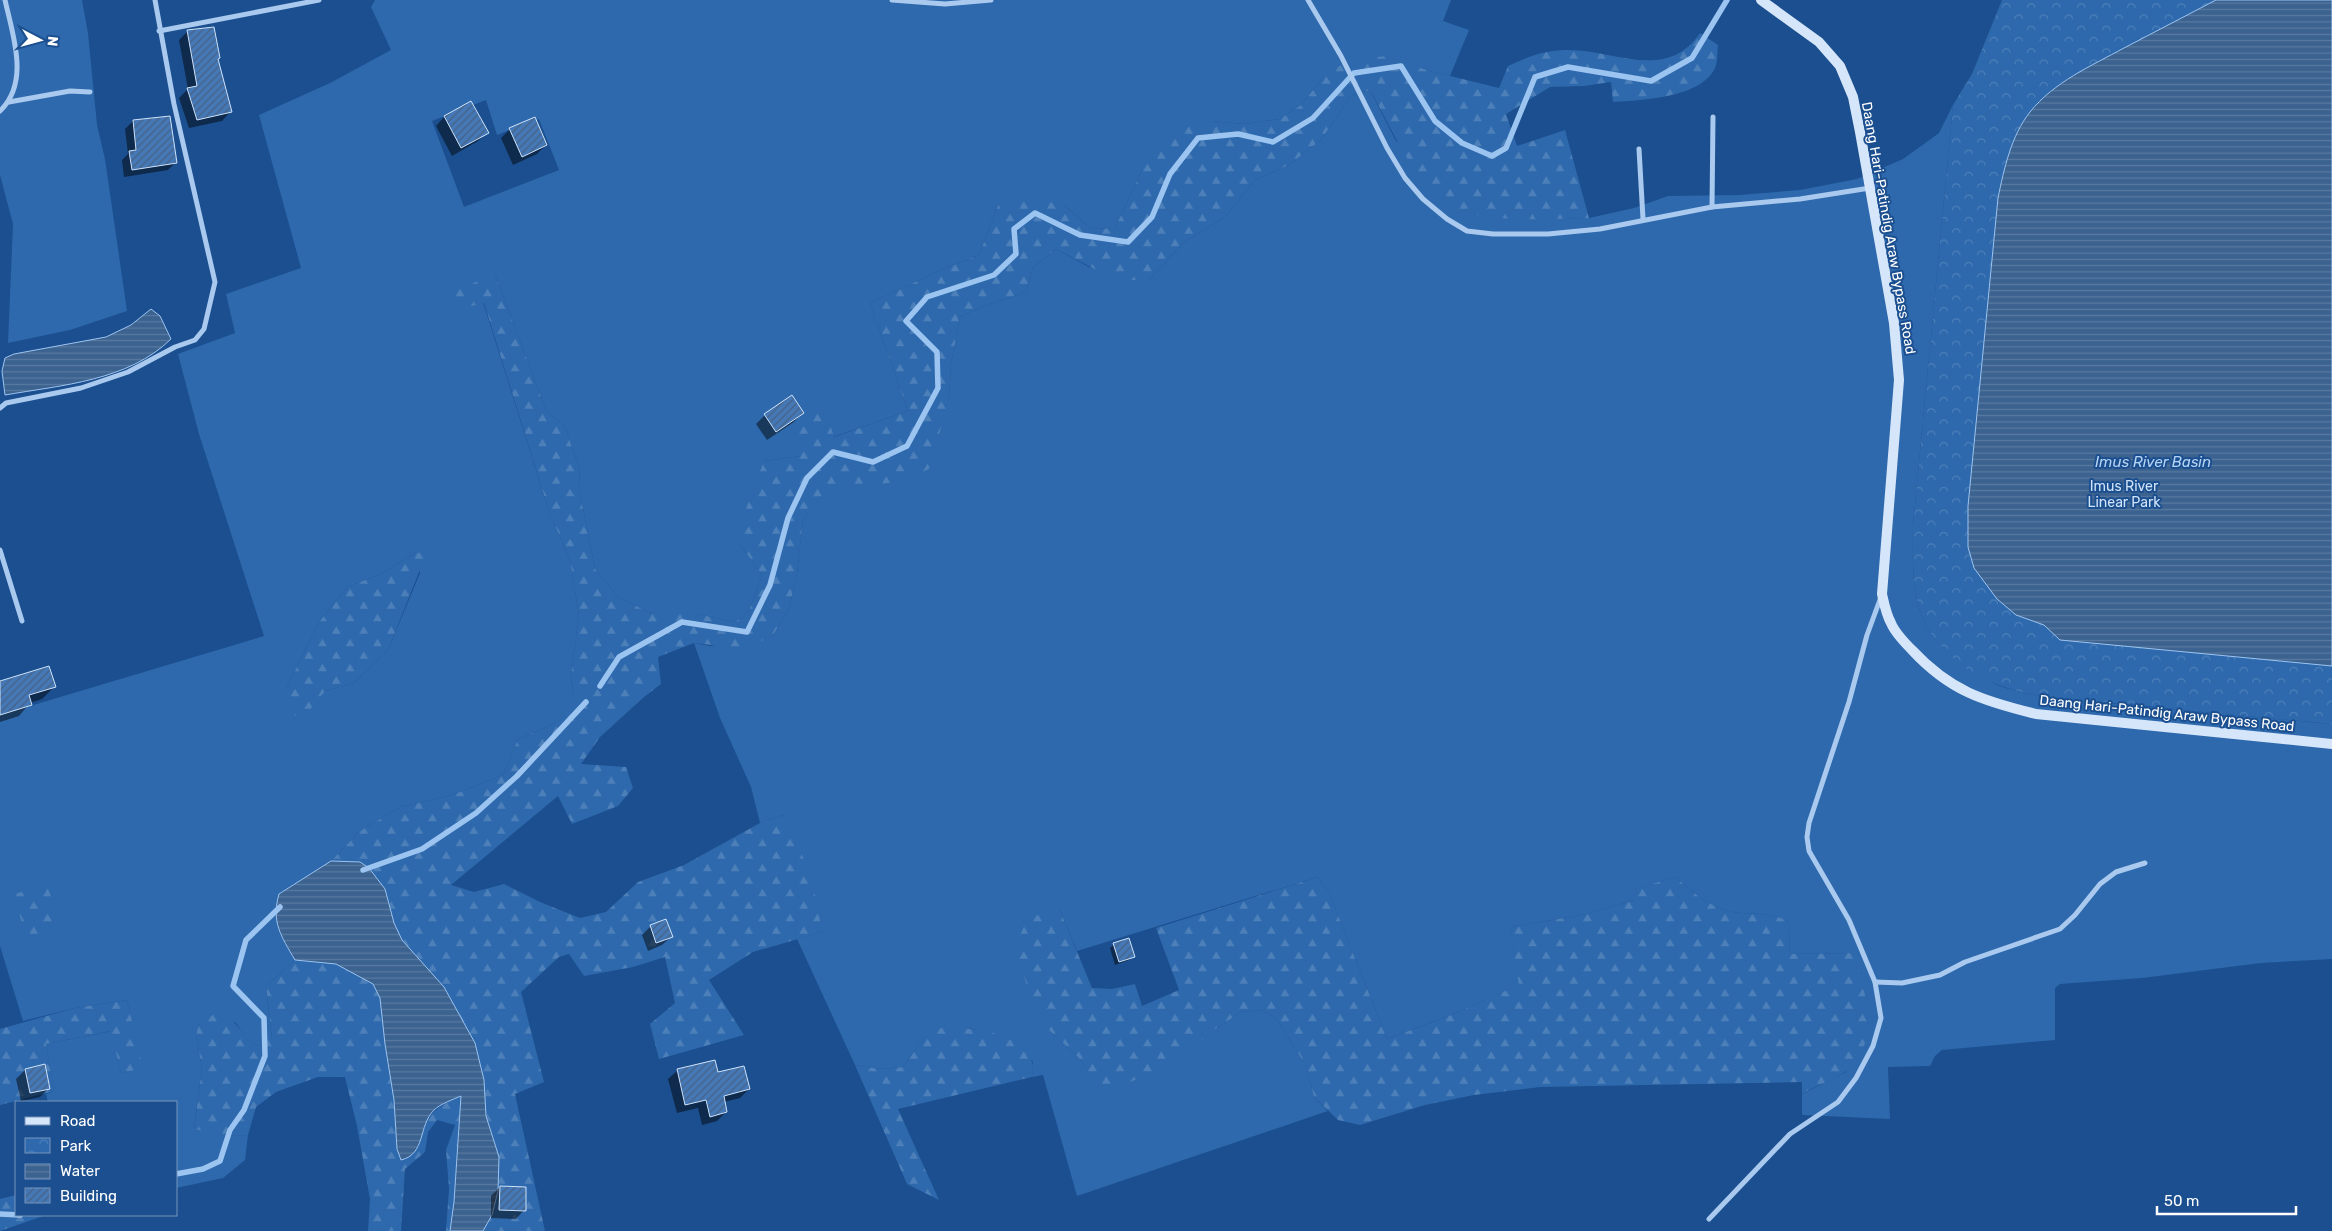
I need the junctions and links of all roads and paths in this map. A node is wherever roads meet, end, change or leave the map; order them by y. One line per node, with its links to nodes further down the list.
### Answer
1 (6, 0): 10 (street)
2 (154, 0): 8 (street)
3 (319, 0): 8 (street)
4 (892, 0): 5 (street)
5 (991, 0)
6 (1308, 0): 16 (street)
7 (1761, 0): 14 (main road, Daang Hari-Patindig Araw Bypass Road)
8 (159, 31): 17 (street)
9 (90, 92): 10 (street)
10 (8, 102): 11 (street)
11 (0, 111)
12 (1713, 117): 15 (street)
13 (1639, 149): 16 (street)
14 (1871, 188): 15 (street); 19 (main road, Daang Hari-Patindig Araw Bypass Road)
15 (1712, 207): 16 (street)
16 (1643, 219)
17 (0, 408)
18 (0, 550): 20 (street)
19 (1882, 594): 21 (main road, Daang Hari-Patindig Araw Bypass Road); 23 (street)
20 (22, 621)
21 (2332, 744)
22 (2145, 863): 23 (street)
23 (1875, 982): 24 (street)
24 (1709, 1219)

